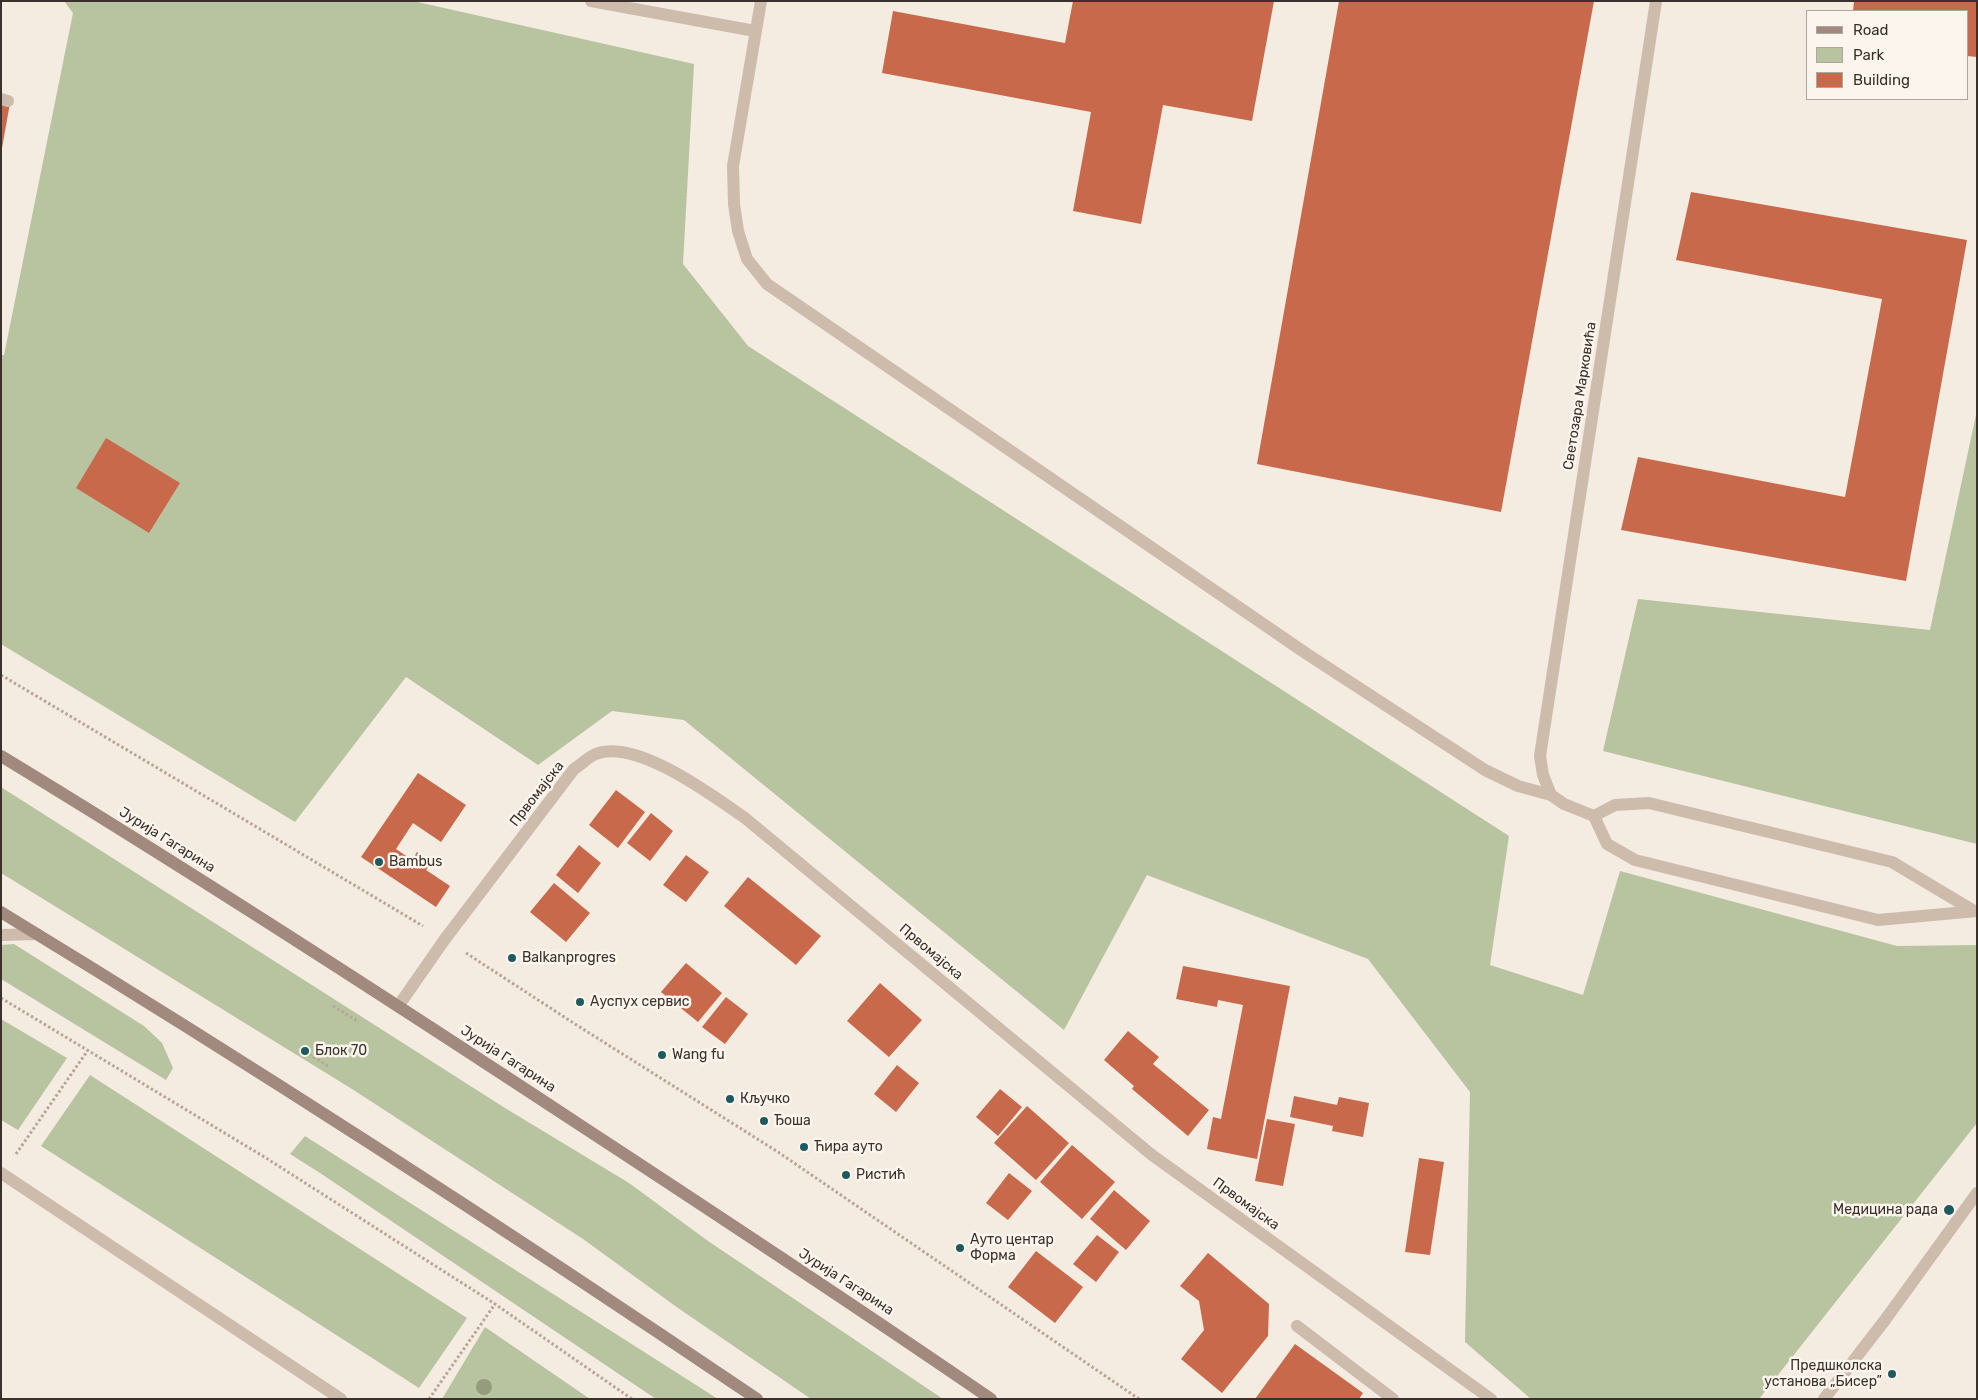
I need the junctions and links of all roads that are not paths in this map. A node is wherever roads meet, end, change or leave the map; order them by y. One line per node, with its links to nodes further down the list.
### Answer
1 (591, 1): 4 (street)
2 (761, 1): 4 (street)
3 (1656, 1): 6 (street, Светозара Марковића)
4 (755, 31): 6 (street)
5 (1, 756): 12 (main road, Јурија Гагарина)
6 (1551, 795): 7 (street)
7 (1594, 816): 8 (street); 8 (street)
8 (1976, 911)
9 (1, 912): 10 (main road)
10 (37, 934): 11 (street); 16 (main road)
11 (1, 935)
12 (399, 1005): 18 (main road, Јурија Гагарина); 20 (street, Првомајска)
13 (2, 1173): 17 (street)
14 (1977, 1193): 21 (street)
15 (1297, 1326): 19 (street)
16 (753, 1397)
17 (340, 1399)
18 (991, 1399)
19 (1393, 1399)
20 (1491, 1399)
21 (1824, 1399)

